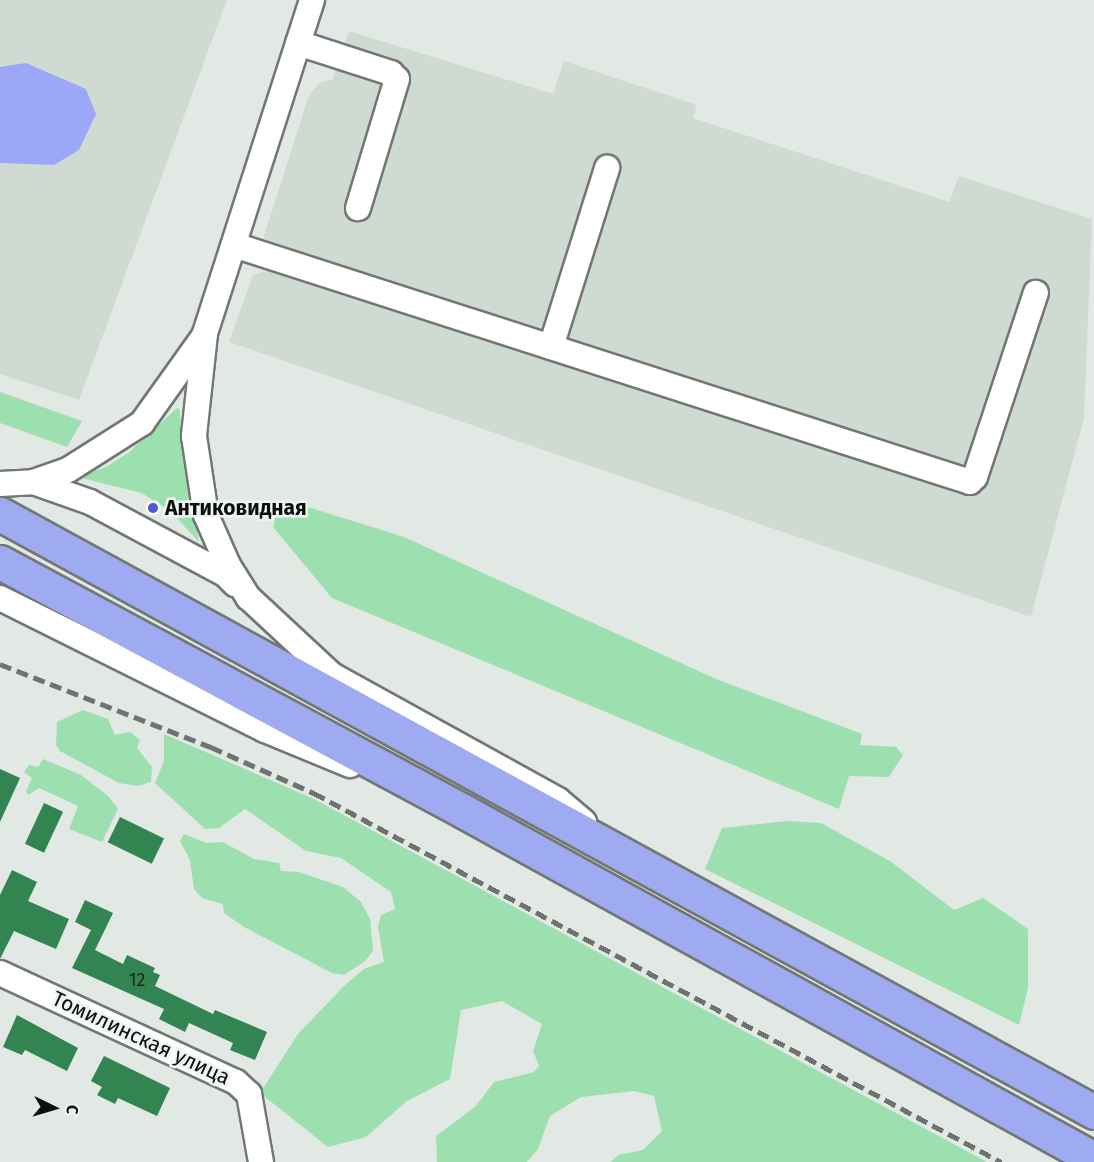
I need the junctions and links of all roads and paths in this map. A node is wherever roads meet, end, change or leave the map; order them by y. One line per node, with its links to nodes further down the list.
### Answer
1 (312, 0): 2 (street)
2 (298, 43): 4 (street); 5 (street)
3 (606, 168): 8 (street)
4 (358, 208)
5 (234, 245): 7 (street); 8 (street)
6 (1036, 293): 8 (street)
7 (205, 334): 9 (street); 14 (street)
8 (551, 347)
9 (33, 482): 10 (street); 14 (street)
10 (0, 484)
11 (0, 514): 16 (highway)
12 (0, 562): 15 (highway)
13 (0, 598): 15 (street)
14 (249, 598): 16 (street)
15 (465, 812): 19 (highway)
16 (615, 850): 18 (highway)
17 (0, 972): 20 (street, Томилинская улица)
18 (1094, 1112)
19 (1094, 1160)
20 (261, 1162)

